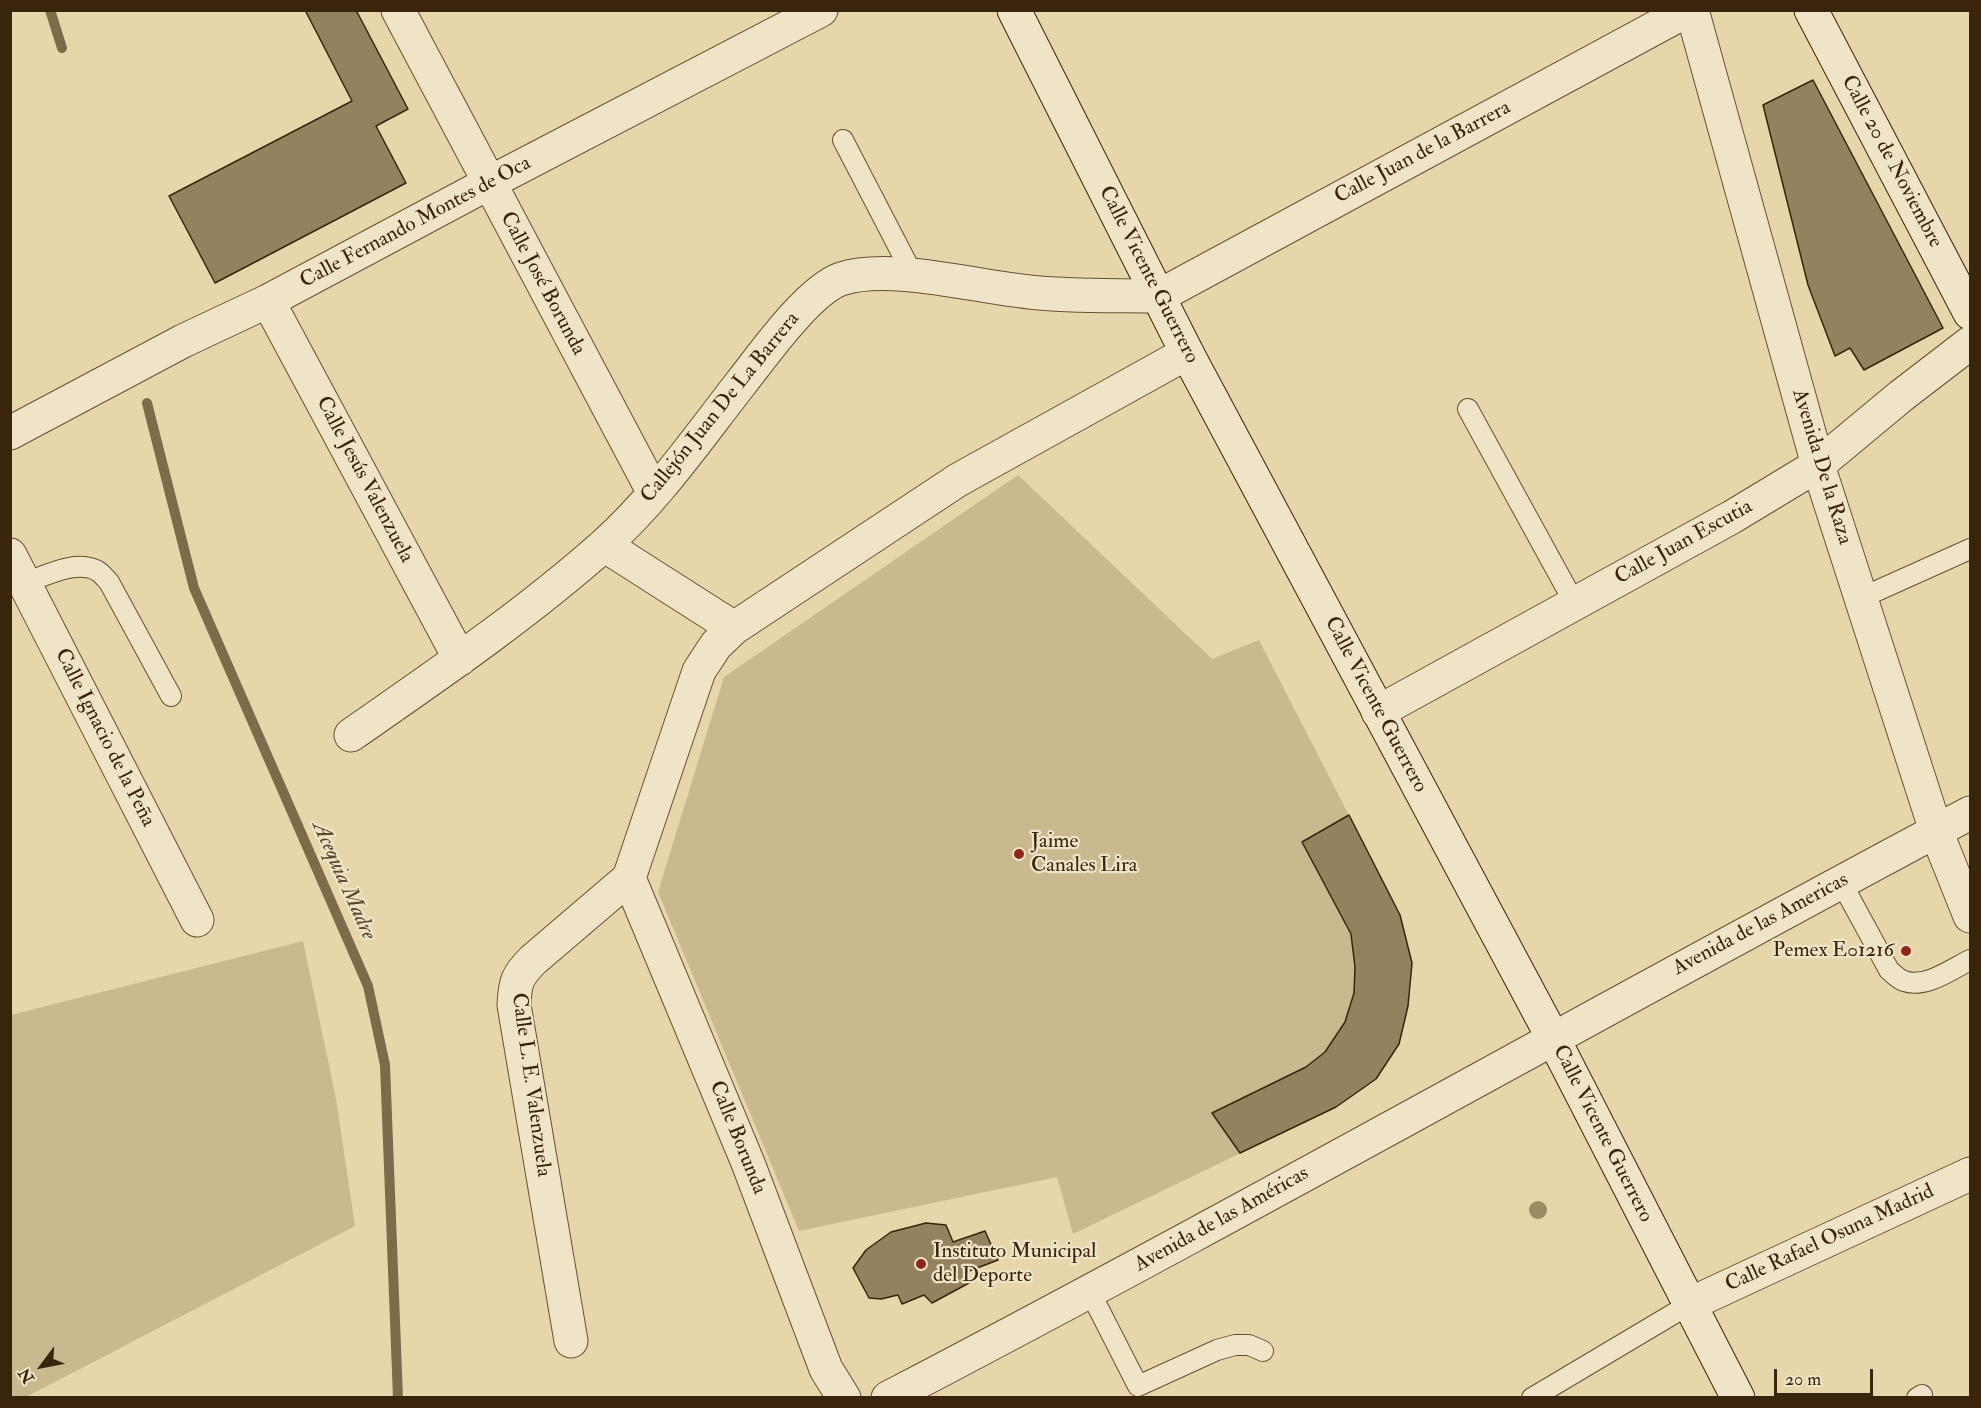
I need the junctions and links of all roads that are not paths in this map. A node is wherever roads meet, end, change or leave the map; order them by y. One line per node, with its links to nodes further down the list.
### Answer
1 (398, 10): 7 (street, Calle José Borunda)
2 (821, 10): 7 (street, Calle Fernando Montes de Oca)
3 (1014, 10): 9 (street, Calle Vicente Guerrero)
4 (1690, 10): 9 (street, Calle Juan de la Barrera); 16 (street, Avenida De la Raza)
5 (1811, 10): 11 (street, Calle 20 de Noviembre)
6 (843, 140): 8 (lane)
7 (489, 183): 10 (street, Calle Fernando Montes de Oca); 17 (street, Calle José Borunda)
8 (914, 276): 9 (street, Callejón Juan De La Barrera); 17 (street, Callejón Juan De La Barrera)
9 (1159, 296): 13 (street, Calle Vicente Guerrero)
10 (268, 301): 15 (street, Calle Fernando Montes de Oca); 24 (street, Calle Jesús Valenzuela)
11 (1971, 313)
12 (1971, 343): 16 (street, Calle Juan Escutia)
13 (1187, 353): 23 (street); 26 (street, Calle Vicente Guerrero)
14 (1468, 409): 22 (lane)
15 (10, 433)
16 (1818, 465): 21 (street, Avenida De la Raza); 22 (street, Calle Juan Escutia)
17 (654, 493): 18 (street, Callejón Juan De La Barrera)
18 (604, 545): 23 (street); 24 (street, Callejón Juan De La Barrera)
19 (1971, 549): 21 (lane)
20 (18, 569): 25 (lane); 33 (street, Calle Ignacio de la Peña)
21 (1860, 598): 29 (street, Avenida De la Raza)
22 (1575, 604): 26 (street, Calle Juan Escutia)
23 (734, 628): 30 (street)
24 (460, 659): 27 (street, Callejón Juan De La Barrera)
25 (171, 696)
26 (1378, 712): 35 (street, Calle Vicente Guerrero)
27 (351, 735)
28 (1971, 813): 29 (street, Avenida de las Americas)
29 (1936, 831): 31 (street, Avenida de las Americas); 32 (street, Avenida De la Raza)
30 (629, 879): 39 (street, Calle L. E. Valenzuela); 41 (street, Calle Borunda)
31 (1842, 882): 34 (lane); 35 (street, Avenida de las Americas)
32 (1971, 916)
33 (197, 920)
34 (1971, 960)
35 (1553, 1038): 37 (street, Avenida de las Américas); 38 (street, Calle Vicente Guerrero)
36 (1971, 1174): 38 (street, Calle Rafael Osuna Madrid)
37 (1090, 1292): 40 (lane); 42 (street, Avenida de las Américas)
38 (1690, 1304): 43 (lane); 44 (street, Calle Vicente Guerrero)
39 (570, 1341)
40 (1263, 1351)
41 (844, 1398)
42 (888, 1398)
43 (1532, 1398)
44 (1738, 1398)

